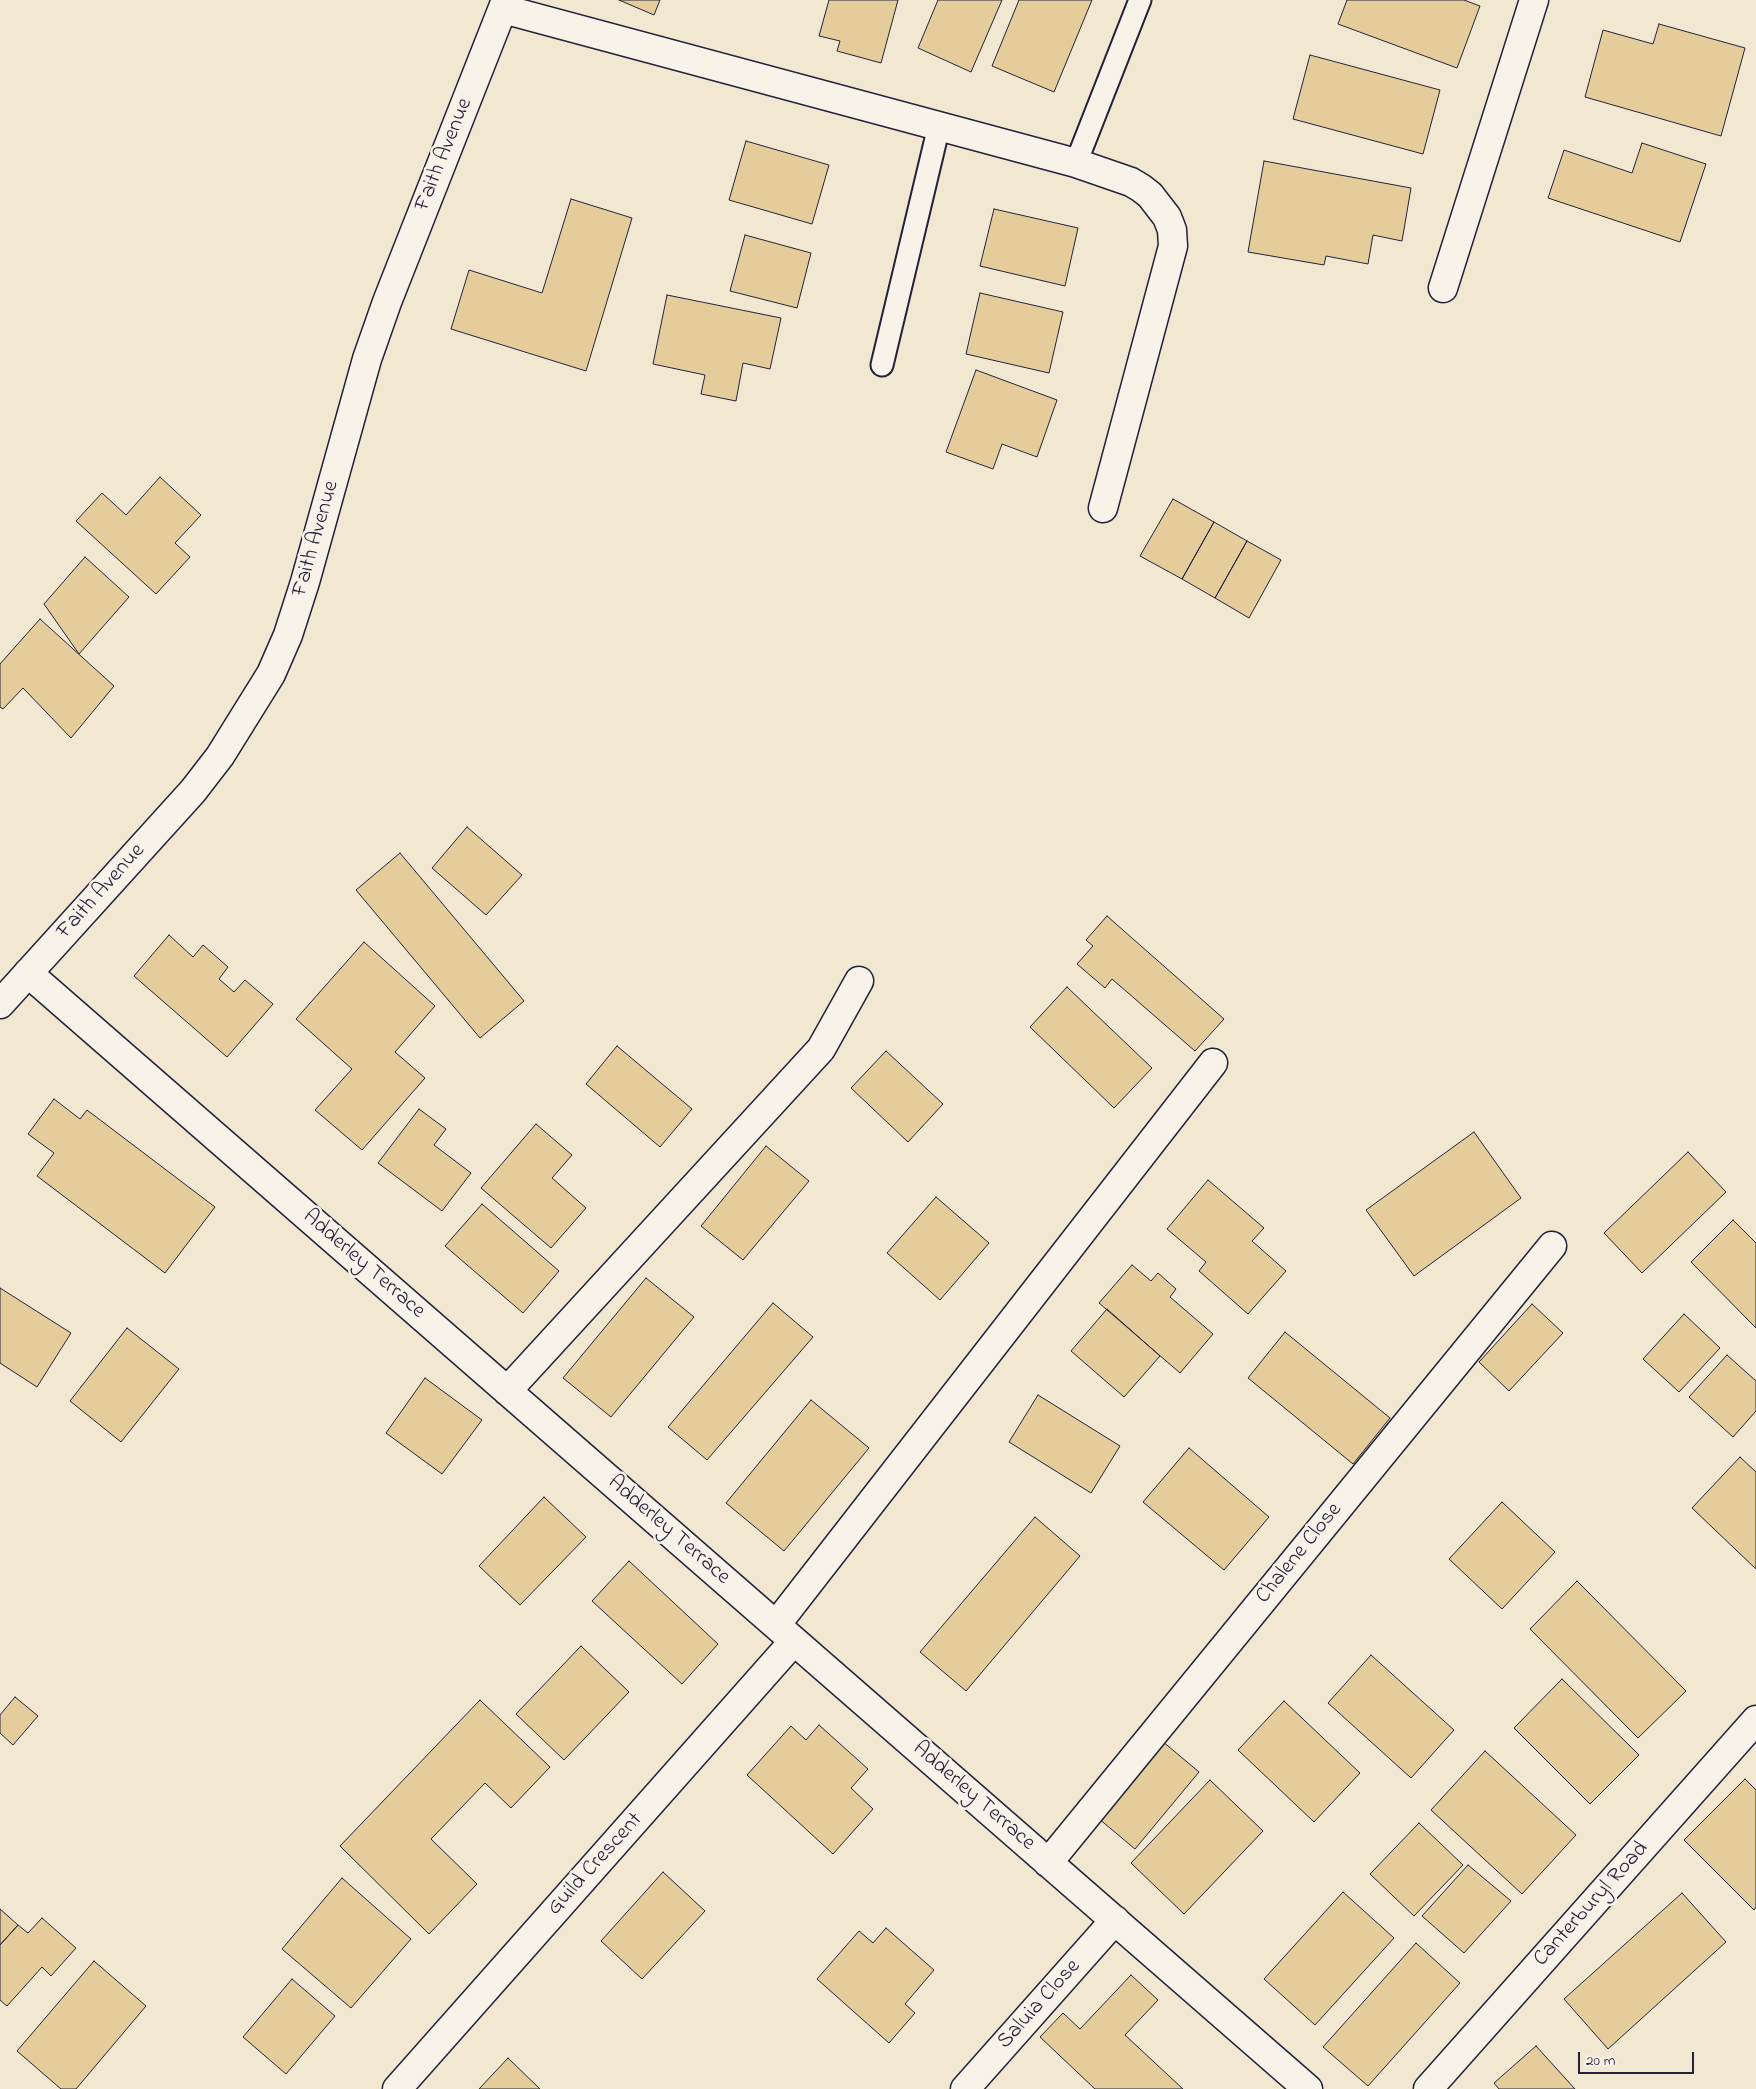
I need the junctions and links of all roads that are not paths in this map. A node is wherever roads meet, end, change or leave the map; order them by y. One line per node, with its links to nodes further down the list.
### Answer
1 (1140, 0): 5 (lane)
2 (1534, 0): 6 (street)
3 (505, 5): 4 (street); 9 (street, Faith Avenue)
4 (939, 126): 5 (street); 7 (lane)
5 (1076, 163): 8 (street)
6 (1443, 288)
7 (882, 365)
8 (1103, 508)
9 (28, 973): 11 (street, Faith Avenue); 14 (street, Adderley Terrace)
10 (859, 981): 14 (street)
11 (0, 1004)
12 (1213, 1062): 15 (street, Guild Crescent)
13 (1552, 1246): 17 (street, Chalene Close)
14 (507, 1391): 15 (street, Adderley Terrace)
15 (785, 1633): 17 (street, Adderley Terrace); 19 (street, Guild Crescent)
16 (1756, 1720): 22 (street, Canterburyl Road)
17 (1048, 1863): 18 (street, Adderley Terrace)
18 (1115, 1920): 20 (street, Saluia Close); 21 (street, Adderley Terrace)
19 (397, 2089)
20 (965, 2089)
21 (1308, 2089)
22 (1428, 2089)

